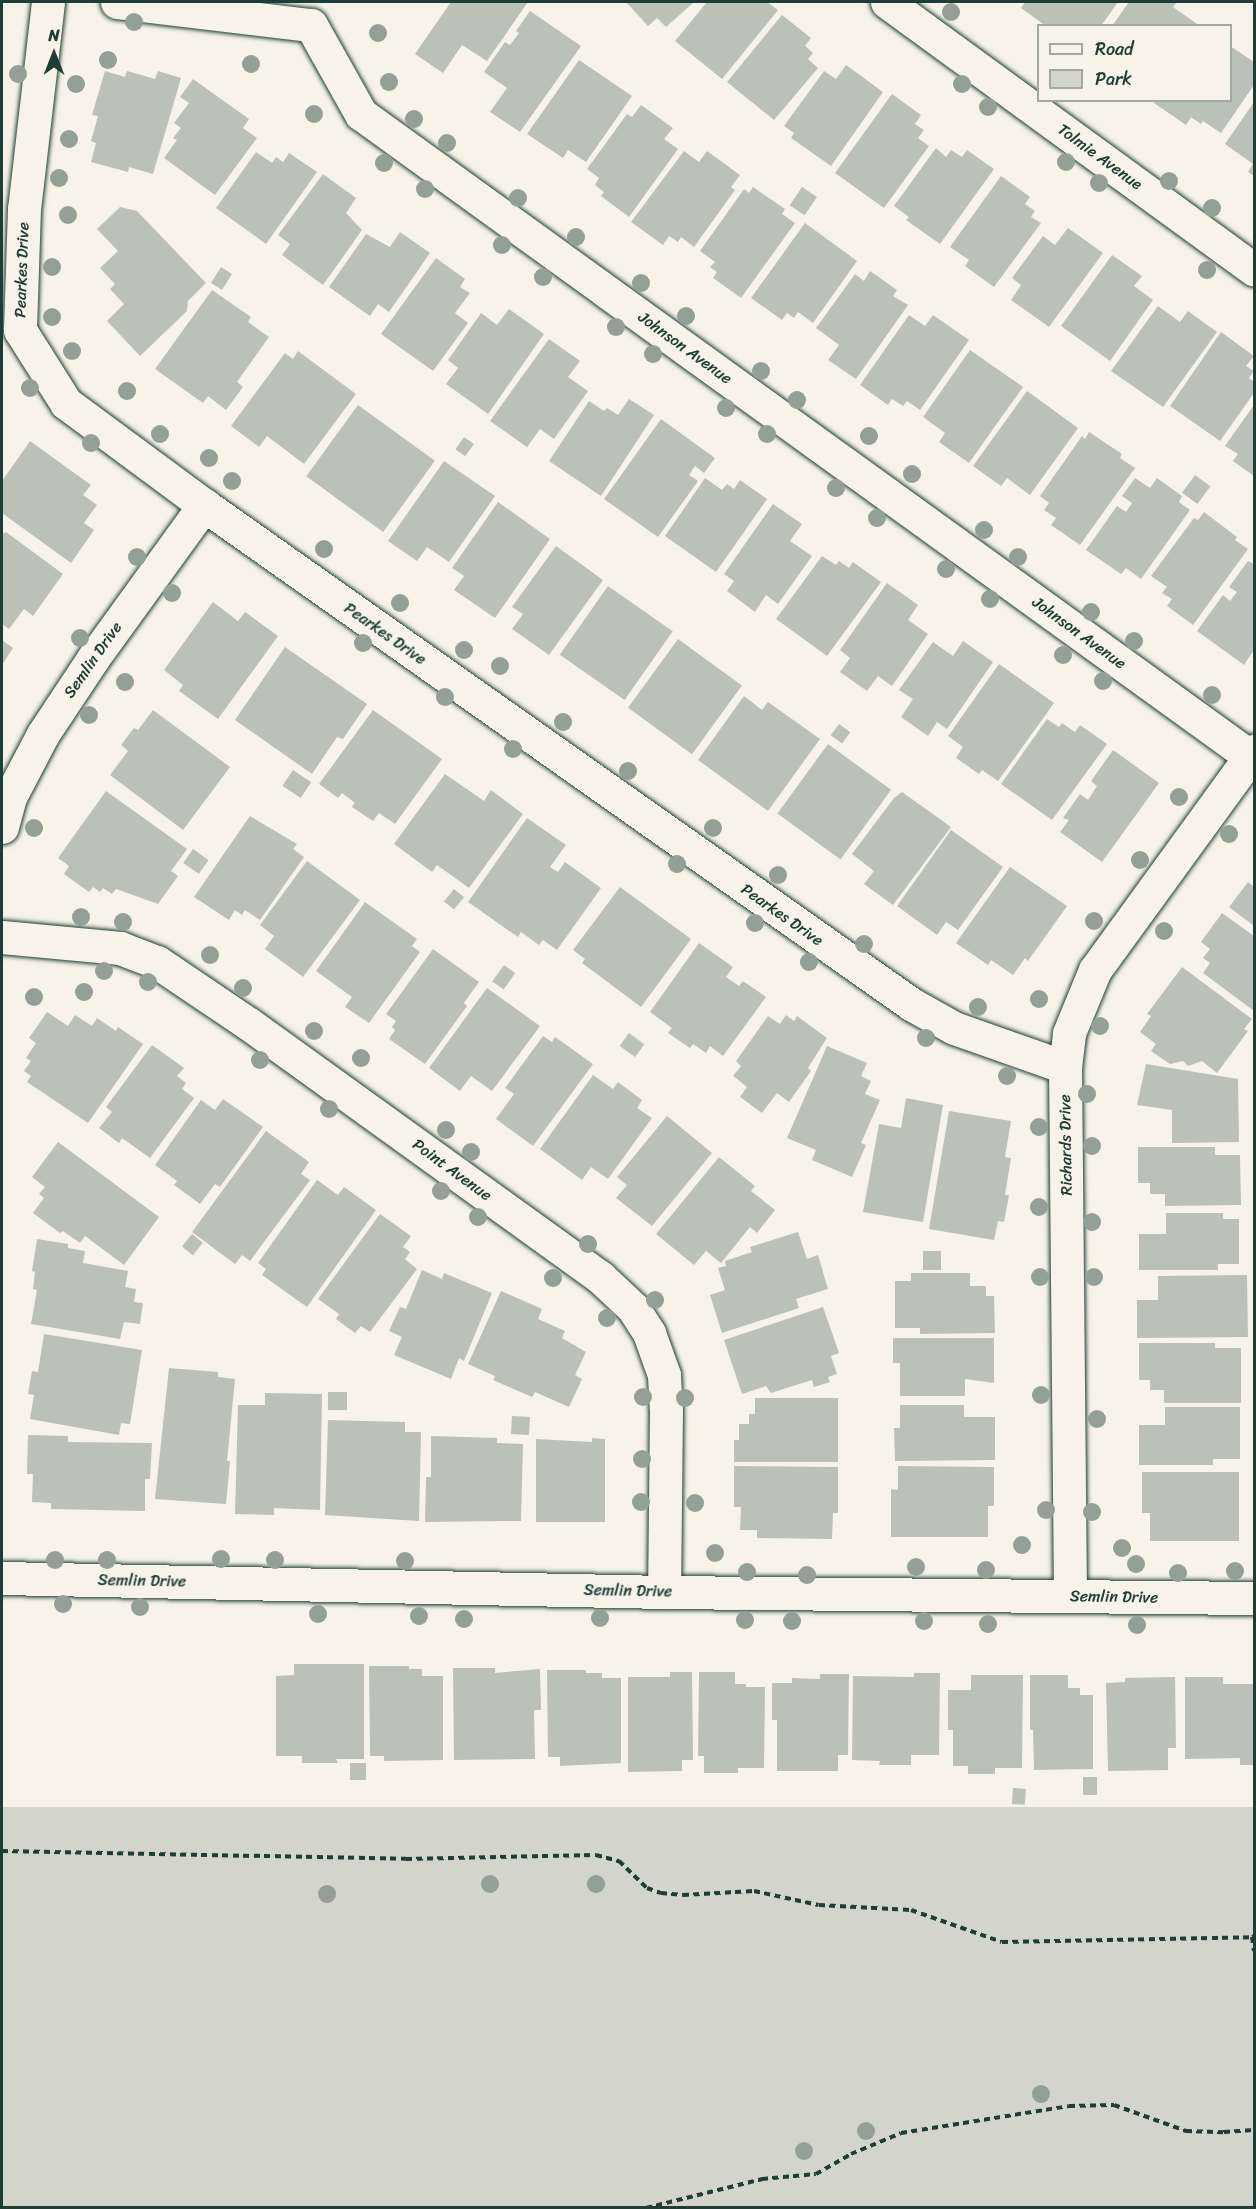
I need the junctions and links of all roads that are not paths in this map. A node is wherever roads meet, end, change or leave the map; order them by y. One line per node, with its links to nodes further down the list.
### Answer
1 (48, 2): 5 (street, Pearkes Drive)
2 (117, 2): 6 (street, Johnson Avenue)
3 (887, 2): 4 (street, Tolmie Avenue)
4 (1254, 270)
5 (204, 505): 7 (street, Semlin Drive); 9 (street, Pearkes Drive)
6 (1252, 754): 9 (street, Richards Drive)
7 (2, 827)
8 (2, 937): 11 (street, Point Avenue)
9 (1065, 1067): 12 (street, Richards Drive)
10 (2, 1578): 11 (street, Semlin Drive)
11 (664, 1592): 12 (street, Semlin Drive)
12 (1070, 1596): 13 (street, Semlin Drive)
13 (1254, 1598)

